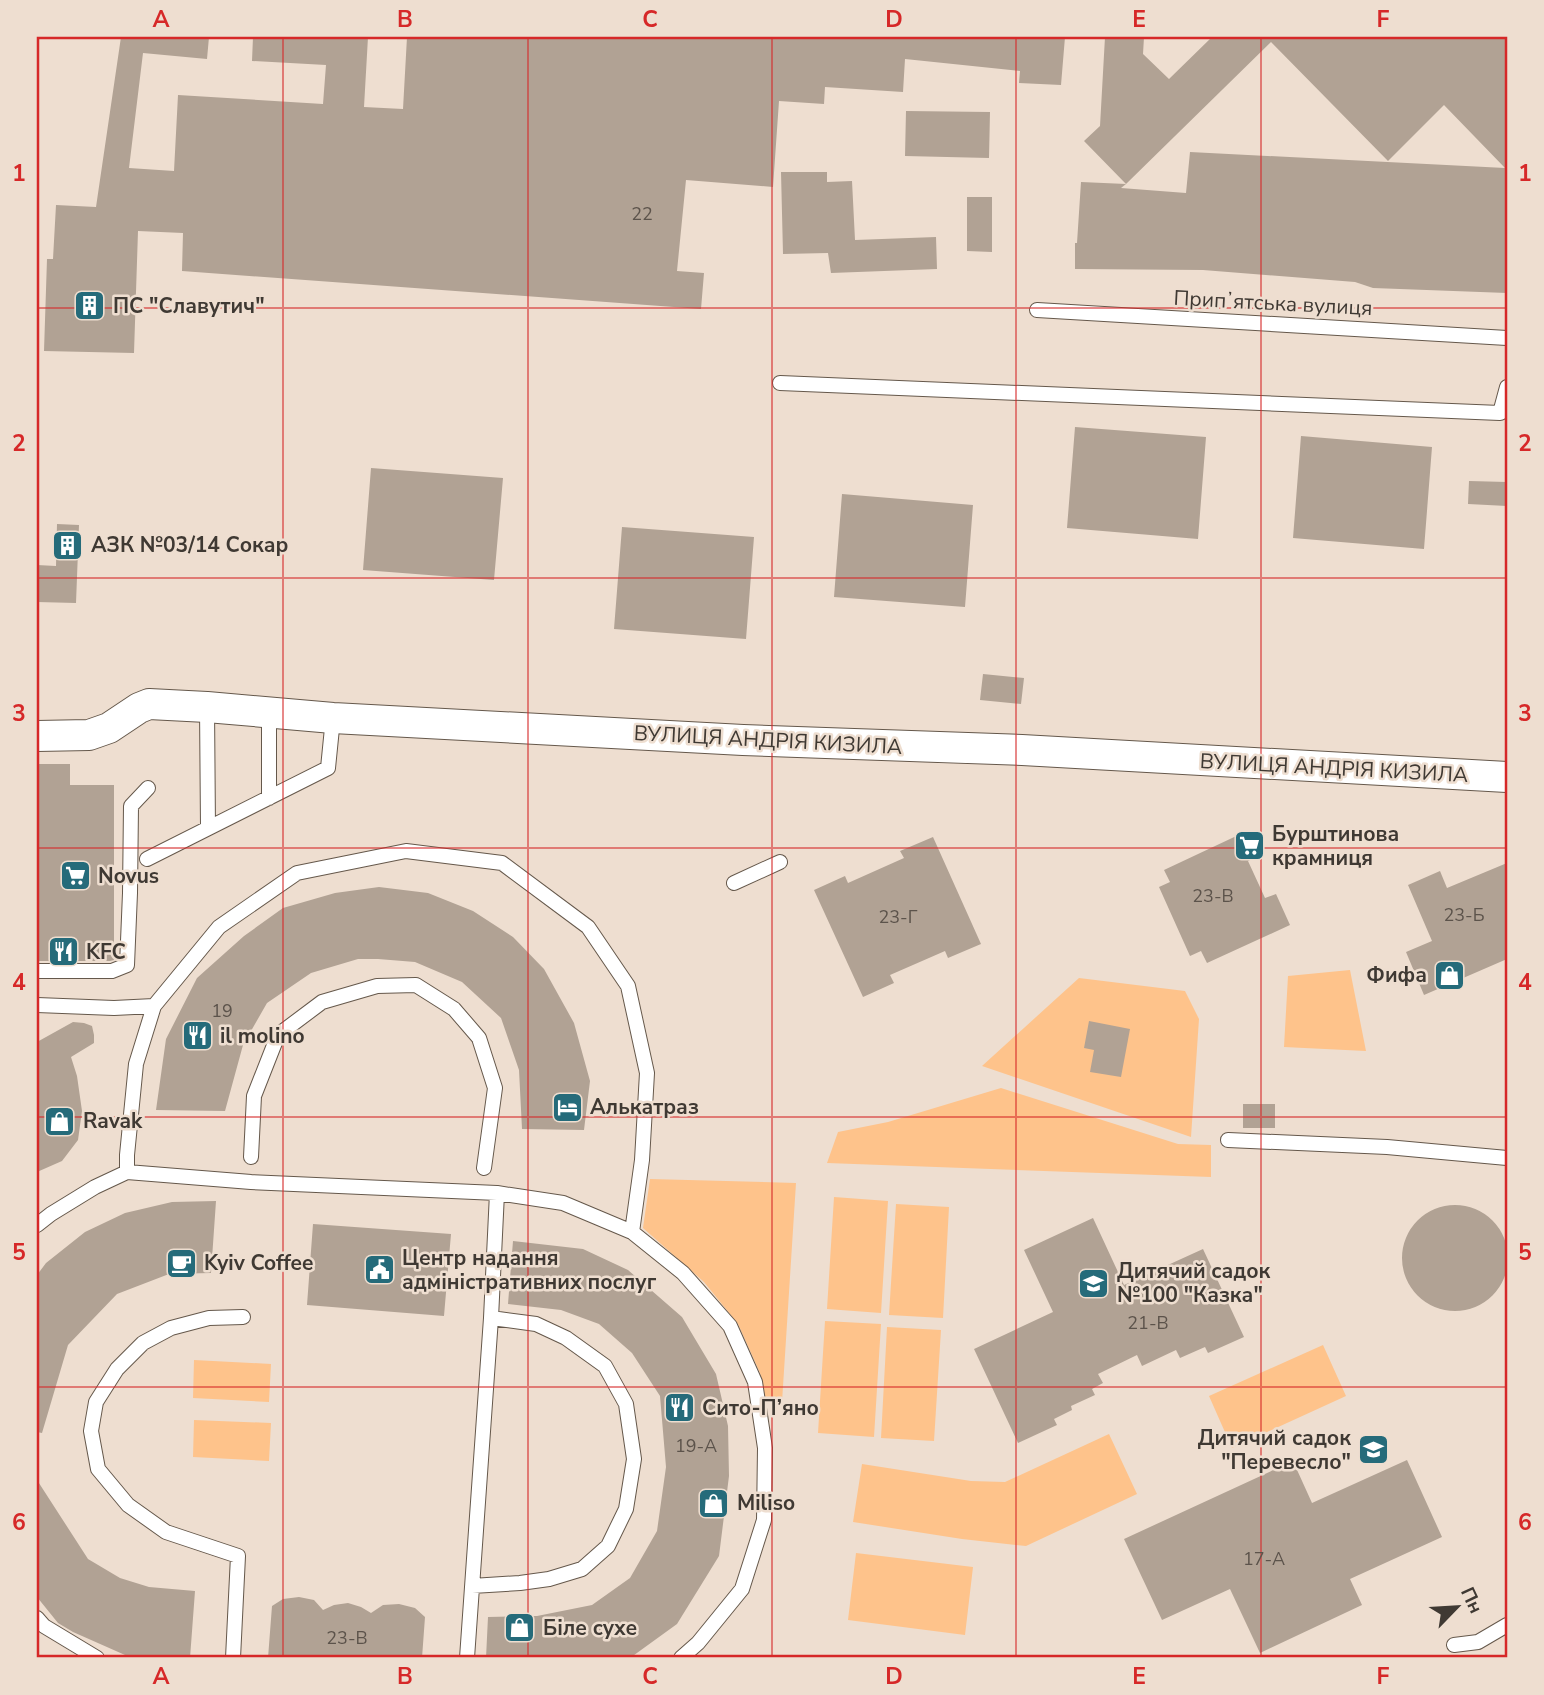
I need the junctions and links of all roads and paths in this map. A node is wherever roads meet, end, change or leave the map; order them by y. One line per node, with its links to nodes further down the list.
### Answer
1 (1037, 310): 2 (lane, Припʼятська вулиця)
2 (1507, 338)
3 (780, 383): 4 (lane)
4 (1507, 387)
5 (207, 707): 6 (street, ВУЛИЦЯ АНДРІЯ КИЗИЛА); 8 (street, ВУЛИЦЯ АНДРІЯ КИЗИЛА); 12 (lane)
6 (269, 712): 7 (street, ВУЛИЦЯ АНДРІЯ КИЗИЛА); 11 (lane)
7 (333, 718): 9 (street, ВУЛИЦЯ АНДРІЯ КИЗИЛА); 11 (lane)
8 (37, 736)
9 (1507, 777)
10 (148, 788): 16 (lane)
11 (268, 798): 12 (lane)
12 (208, 828): 13 (lane)
13 (147, 859)
14 (780, 862): 15 (lane)
15 (734, 883)
16 (37, 971)
17 (37, 1005): 18 (lane)
18 (154, 1006): 23 (lane); 26 (lane)
19 (1228, 1140): 21 (lane)
20 (251, 1157): 22 (lane)
21 (1507, 1158)
22 (484, 1168)
23 (127, 1172): 24 (lane); 25 (lane)
24 (497, 1193): 26 (lane); 28 (lane)
25 (37, 1225)
26 (632, 1233): 36 (lane)
27 (243, 1317): 34 (lane)
28 (491, 1318): 29 (lane); 29 (lane)
29 (472, 1586): 35 (lane)
30 (37, 1618): 33 (lane)
31 (1507, 1625): 32 (lane)
32 (1454, 1645)
33 (97, 1658)
34 (233, 1658)
35 (467, 1658)
36 (681, 1658)

